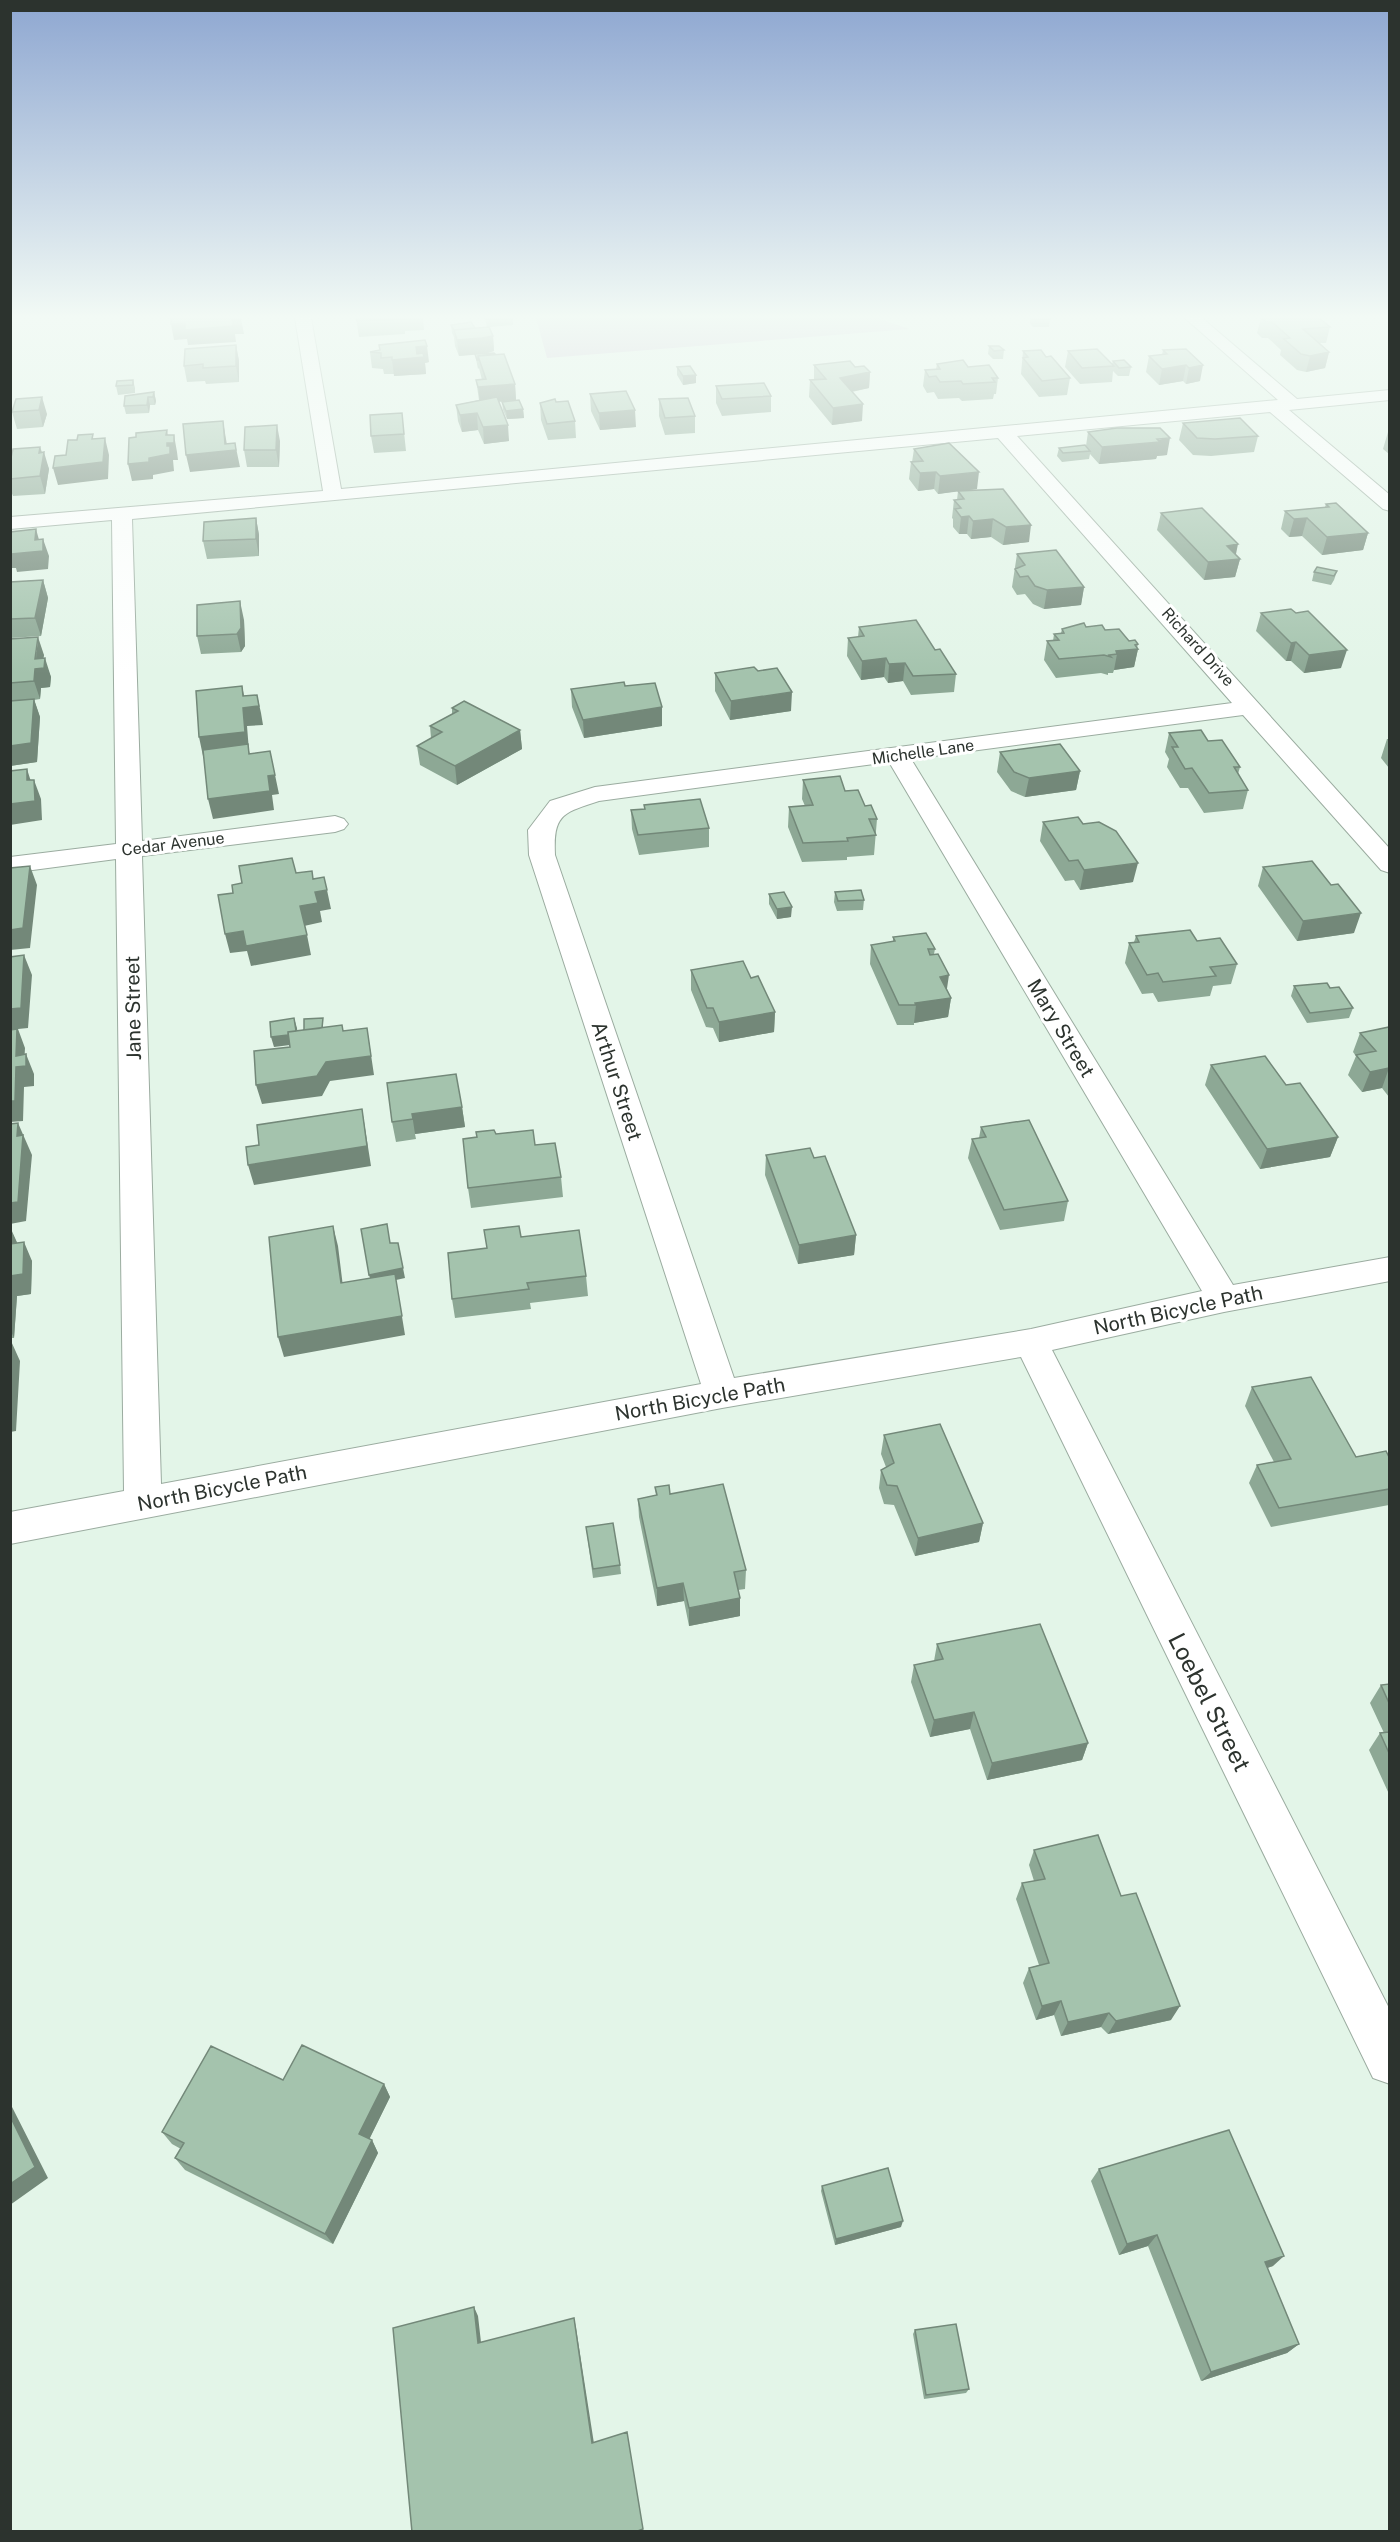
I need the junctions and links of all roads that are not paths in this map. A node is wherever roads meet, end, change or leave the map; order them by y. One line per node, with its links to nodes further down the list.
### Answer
1 (323, 437): 5 (street)
2 (955, 437): 5 (street)
3 (1008, 437): 9 (street, Richard Drive)
4 (1310, 437): 6 (street)
5 (333, 496): 7 (street)
6 (1389, 505)
7 (122, 513): 8 (street); 13 (street, Jane Street)
8 (10, 523)
9 (1251, 707): 10 (street, Michelle Lane); 15 (street, Richard Drive)
10 (897, 756): 11 (street, Michelle Lane); 17 (street, Mary Street)
11 (595, 794): 19 (street, Arthur Street)
12 (335, 824): 13 (street, Cedar Avenue)
13 (130, 849): 14 (street, Cedar Avenue); 20 (street, Jane Street)
14 (10, 865)
15 (1389, 865)
16 (1389, 1269): 17 (street, North Bicycle Path)
17 (1224, 1299): 18 (street, North Bicycle Path)
18 (1031, 1342): 19 (street, North Bicycle Path); 22 (street, Loebel Street)
19 (722, 1394): 20 (street, North Bicycle Path)
20 (143, 1503): 21 (street, North Bicycle Path)
21 (10, 1528)
22 (1389, 2061)

